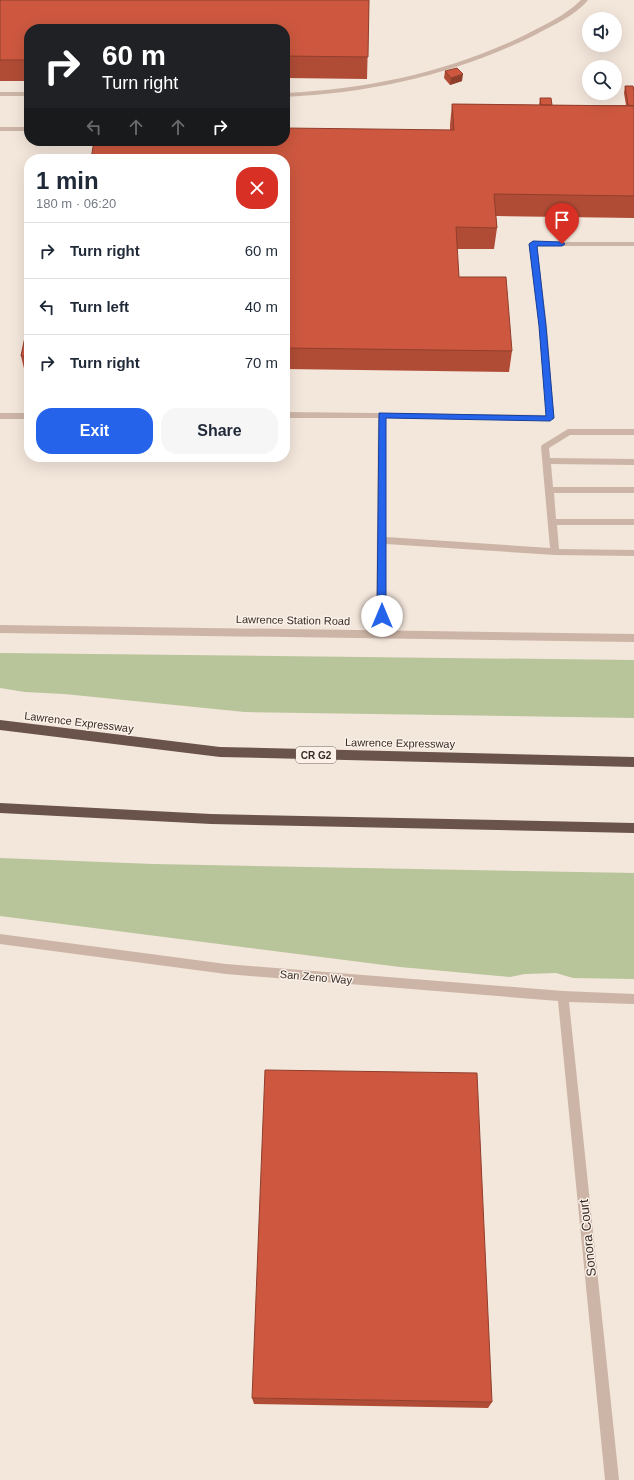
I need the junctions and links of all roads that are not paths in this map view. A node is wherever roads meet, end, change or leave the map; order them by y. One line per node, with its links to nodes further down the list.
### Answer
1 (585, 0): 4 (street)
2 (0, 94): 3 (street)
3 (24, 94)
4 (290, 95)
5 (24, 129): 6 (street)
6 (0, 130)
7 (634, 244): 8 (street)
8 (382, 415): 11 (street); 19 (street)
9 (0, 416): 10 (street)
10 (24, 416)
11 (290, 416)
12 (634, 432): 13 (street)
13 (546, 461): 14 (street); 15 (street)
14 (634, 462)
15 (548, 490): 16 (street); 17 (street)
16 (634, 490)
17 (552, 522): 18 (street); 20 (street)
18 (634, 522)
19 (382, 540): 20 (street); 23 (street)
20 (555, 552): 21 (street)
21 (634, 553)
22 (0, 629): 23 (street, Lawrence Station Road)
23 (381, 633): 24 (street, Lawrence Station Road)
24 (634, 638)
25 (0, 725): 26 (highway, Lawrence Expressway / CR G2)
26 (634, 762)
27 (0, 808): 28 (highway)
28 (634, 828)
29 (0, 939): 30 (street, San Zeno Way)
30 (563, 996): 31 (street, San Zeno Way); 32 (street, Sonora Court)
31 (634, 999)
32 (612, 1480)

